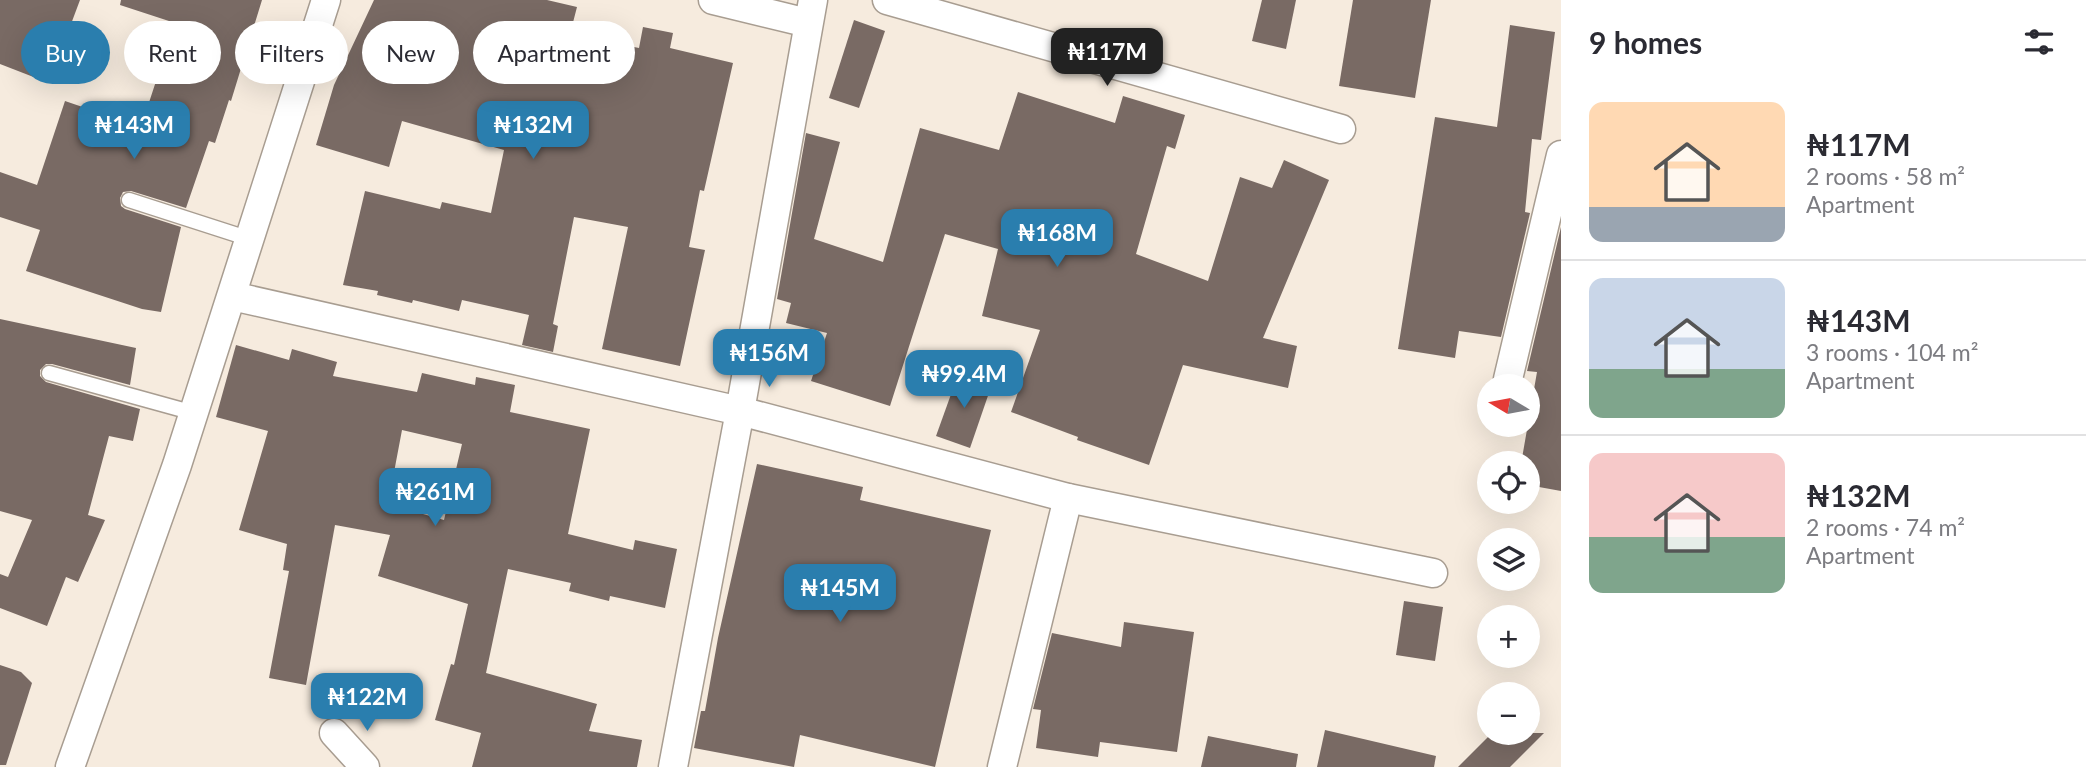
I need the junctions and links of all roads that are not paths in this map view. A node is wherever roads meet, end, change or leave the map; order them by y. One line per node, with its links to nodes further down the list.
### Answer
1 (326, 0): 8 (street)
2 (713, 0): 4 (street)
3 (887, 0): 5 (street)
4 (810, 11): 12 (street)
5 (1341, 129)
6 (1561, 155): 11 (street)
7 (129, 200): 8 (lane)
8 (250, 239): 9 (street)
9 (232, 296): 12 (street); 13 (street)
10 (49, 373): 13 (lane)
11 (1509, 374)
12 (740, 411): 14 (street); 19 (street)
13 (194, 413): 17 (street)
14 (1068, 498): 15 (street); 20 (street)
15 (1433, 573)
16 (334, 733): 18 (street)
17 (70, 767)
18 (365, 767)
19 (673, 767)
20 (1002, 767)

